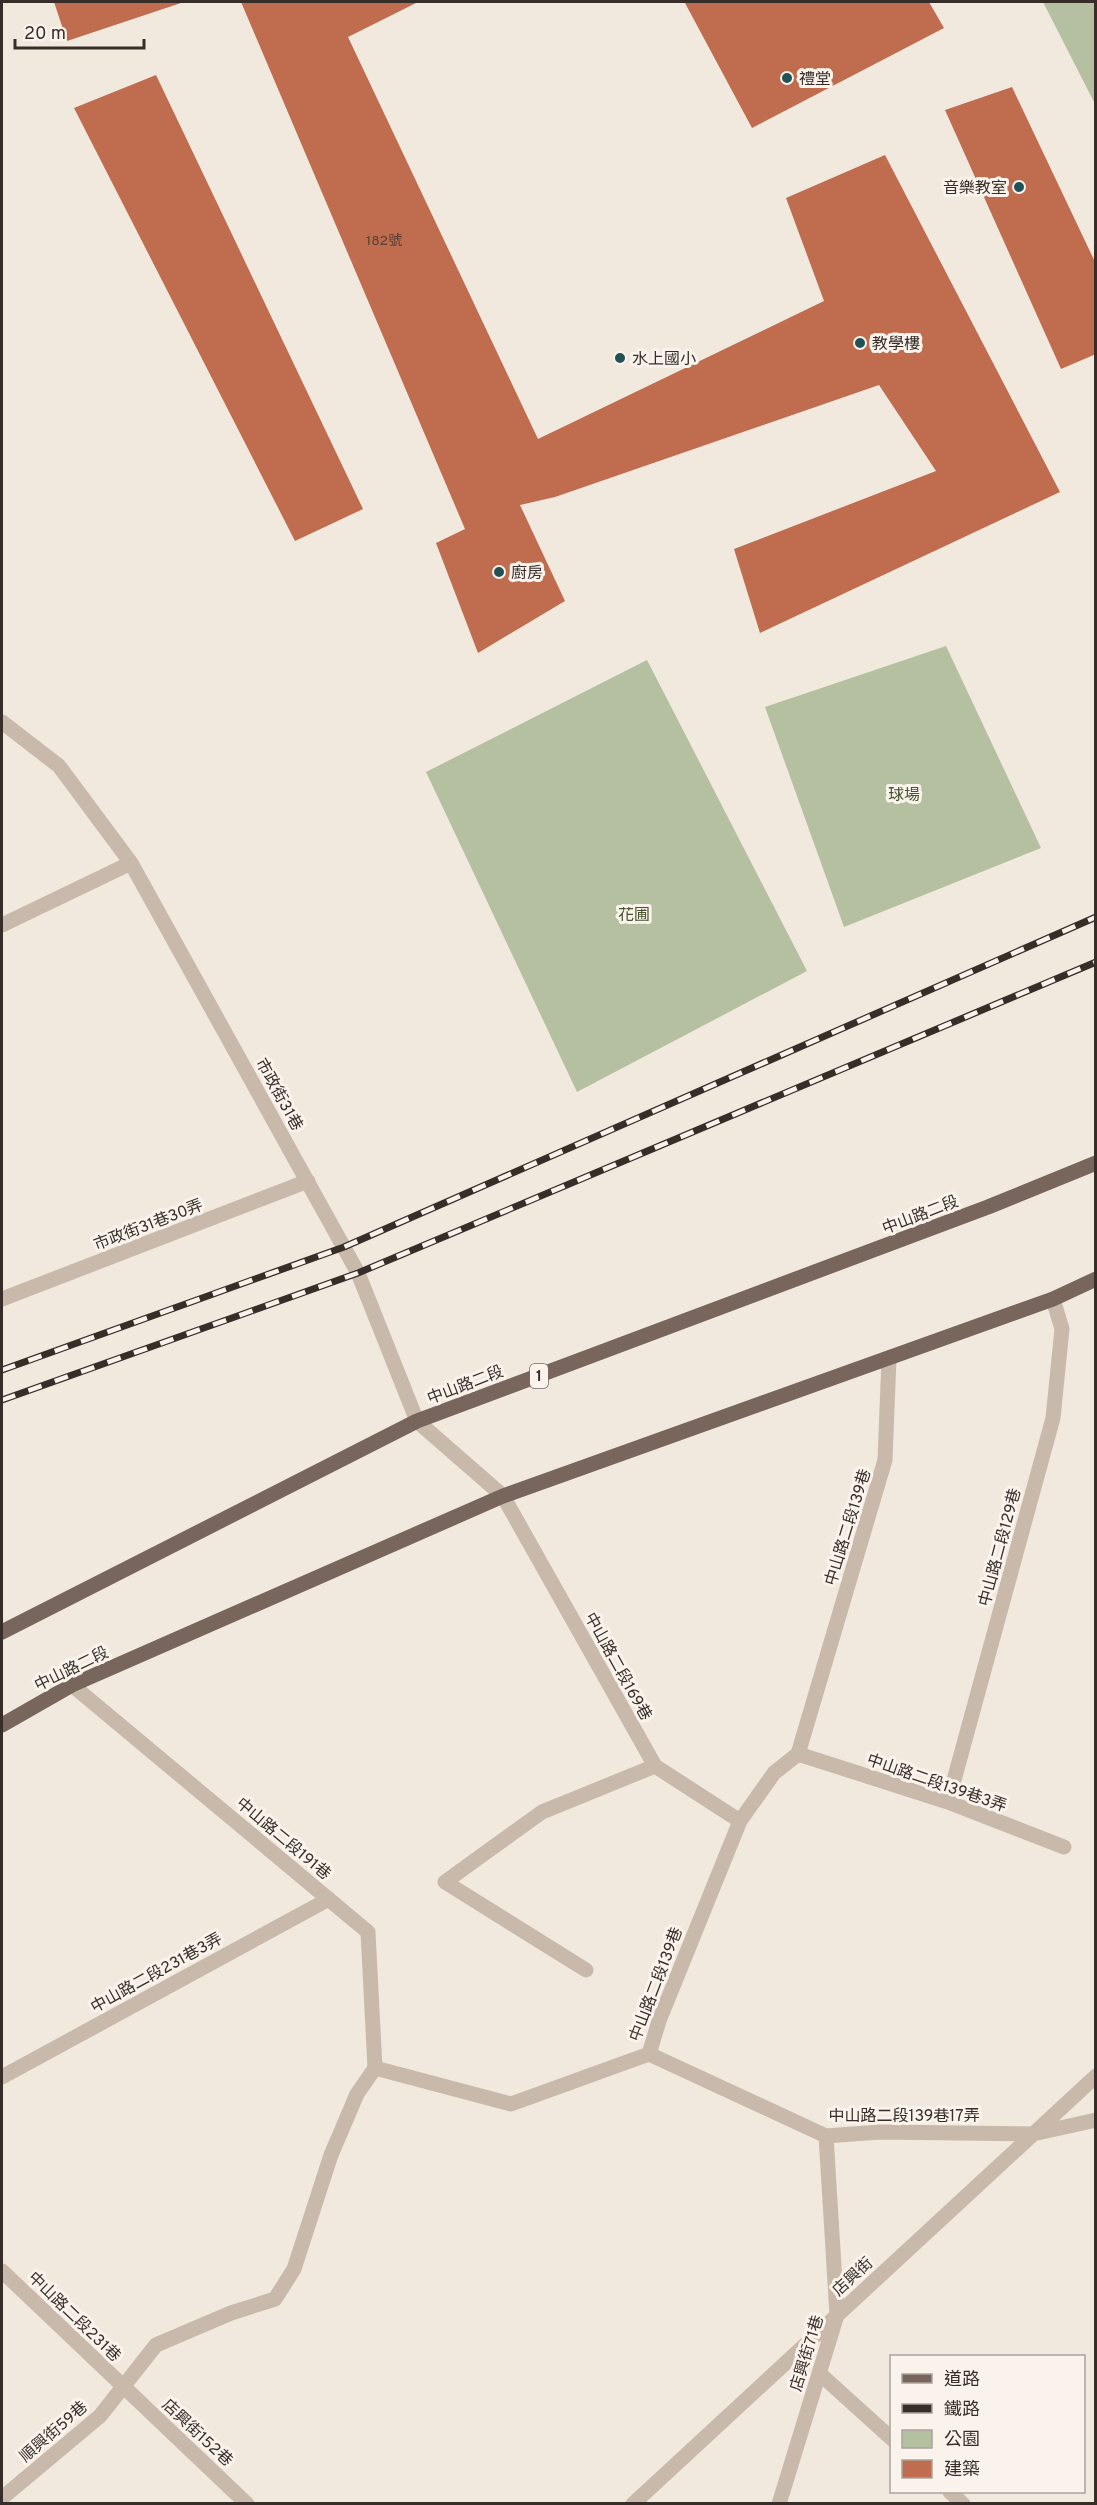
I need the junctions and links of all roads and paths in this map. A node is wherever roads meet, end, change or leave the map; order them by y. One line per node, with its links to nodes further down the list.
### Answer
1 (2, 722): 2 (street, 市政街31巷)
2 (131, 863): 3 (street); 5 (street, 市政街31巷)
3 (2, 926)
4 (1095, 1163): 10 (main road, 中山路二段 / 1)
5 (308, 1181): 7 (street, 市政街31巷30弄); 10 (street, 市政街31巷)
6 (1095, 1279): 8 (main road, 中山路二段)
7 (2, 1299)
8 (1053, 1299): 9 (main road, 中山路二段); 17 (street, 中山路二段129巷)
9 (889, 1358): 11 (main road, 中山路二段); 15 (street, 中山路二段139巷)
10 (417, 1421): 11 (street, 市政街31巷); 12 (main road, 中山路二段 / 1)
11 (503, 1496): 13 (main road, 中山路二段); 16 (street, 中山路二段169巷)
12 (2, 1632)
13 (72, 1685): 14 (main road, 中山路二段); 20 (street, 中山路二段191巷)
14 (2, 1725)
15 (798, 1754): 17 (street, 中山路二段139巷3弄); 18 (street, 中山路二段139巷)
16 (655, 1766): 18 (street, 中山路二段169巷); 21 (street)
17 (948, 1802): 19 (street, 中山路二段139巷3弄)
18 (740, 1821): 22 (street, 中山路二段139巷)
19 (1064, 1848)
20 (328, 1899): 23 (street, 中山路二段191巷); 25 (street, 中山路二段231巷3弄)
21 (586, 1970)
22 (649, 2054): 23 (street, 中山路二段139巷); 28 (street, 中山路二段139巷17弄)
23 (375, 2068): 32 (street)
24 (1095, 2076): 27 (street, 店興街)
25 (2, 2078)
26 (1095, 2120): 27 (street, 中山路二段139巷17弄)
27 (1033, 2134): 28 (street, 中山路二段139巷17弄); 30 (street, 店興街)
28 (826, 2136): 30 (street, 店興街71巷)
29 (2, 2271): 32 (street, 中山路二段231巷)
30 (837, 2315): 31 (street, 店興街71巷); 37 (street, 店興街)
31 (819, 2373): 33 (street); 38 (street, 店興街71巷)
32 (123, 2388): 35 (street, 順興街59巷); 36 (street, 店興街152巷)
33 (890, 2438)
34 (951, 2493): 39 (street)
35 (2, 2498)
36 (248, 2504)
37 (633, 2504)
38 (779, 2504)
39 (963, 2504)

